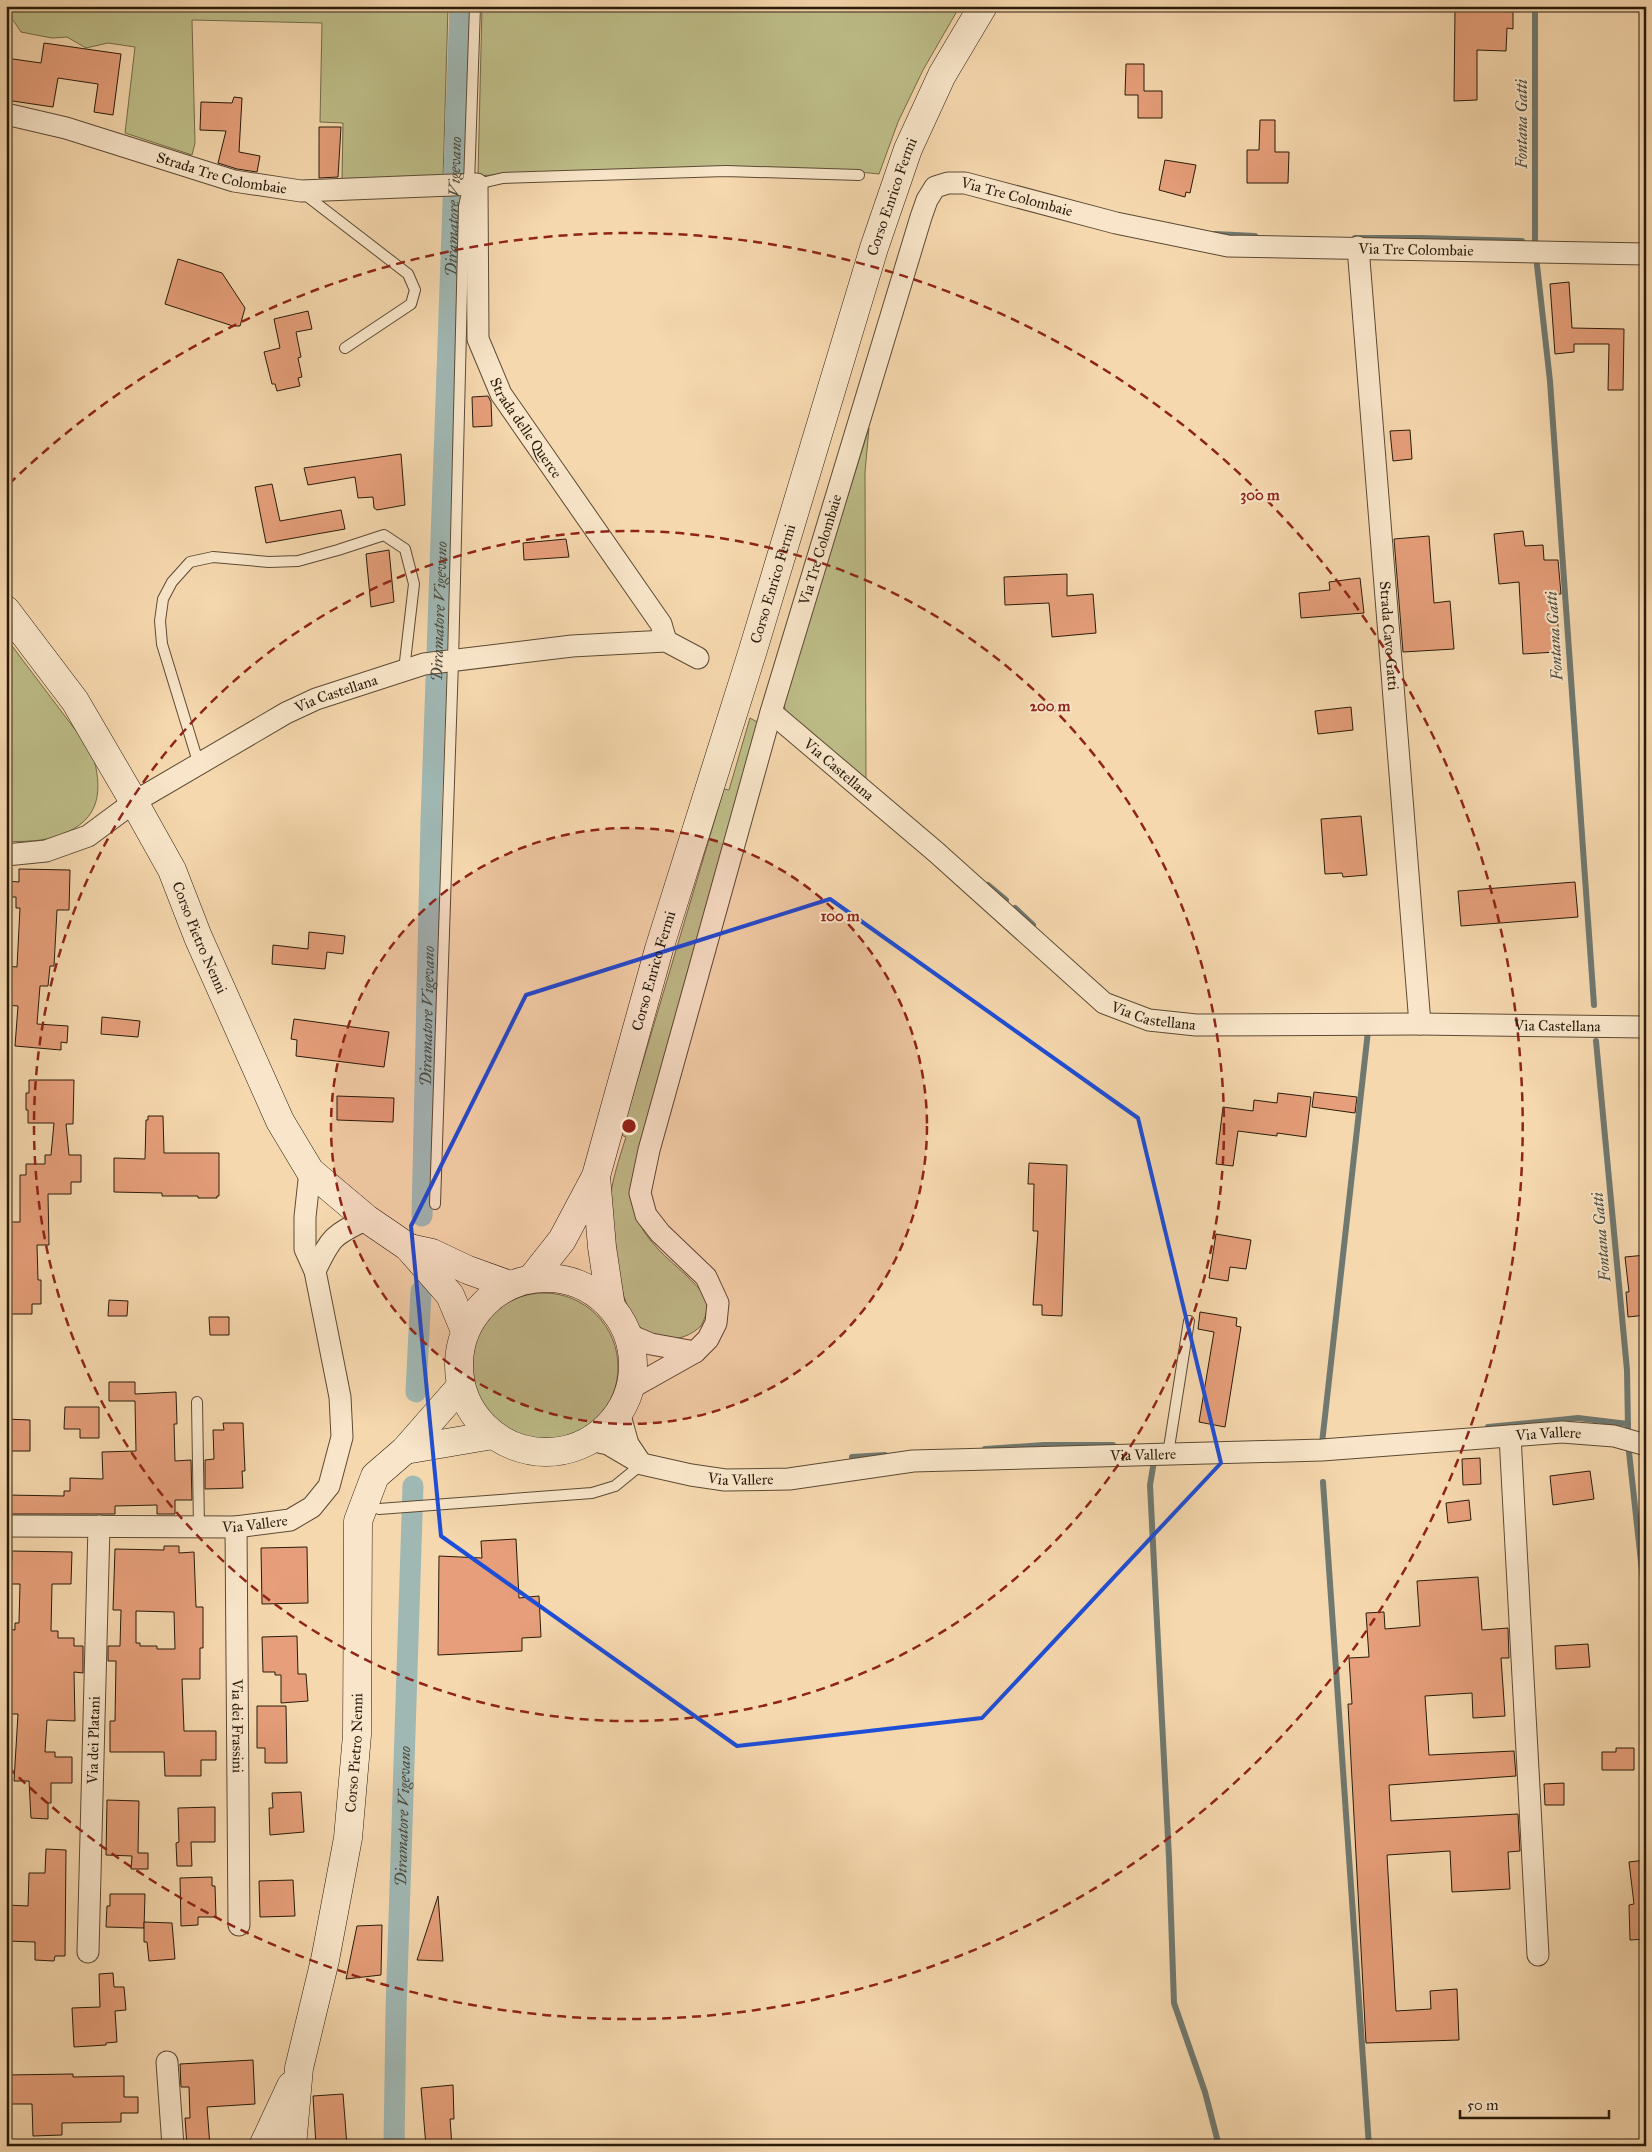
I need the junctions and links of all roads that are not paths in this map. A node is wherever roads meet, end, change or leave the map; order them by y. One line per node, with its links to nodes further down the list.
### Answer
1 (475, 6): 5 (lane)
2 (982, 6): 22 (main road, Corso Enrico Fermi)
3 (6, 114): 6 (street, Strada Tre Colombaie)
4 (860, 176): 5 (lane)
5 (470, 184): 6 (street, Strada Tre Colombaie); 11 (street, Strada delle Querce); 13 (lane)
6 (301, 191): 9 (lane)
7 (1358, 247): 8 (street, Via Tre Colombaie); 15 (street, Via Tre Colombaie); 19 (street, Strada Cavo Gatti)
8 (1646, 254)
9 (345, 348)
10 (6, 610): 17 (main road, Corso Pietro Nenni)
11 (666, 641): 12 (street); 13 (street, Via Castellana)
12 (698, 658)
13 (453, 661): 14 (street, Via Castellana); 23 (lane)
14 (414, 667): 16 (street, Via Castellana); 16 (lane)
15 (771, 712): 19 (street, Via Castellana); 32 (street)
16 (199, 765): 17 (street, Via Castellana)
17 (134, 802): 18 (street, Via Castellana); 21 (main road, Corso Pietro Nenni)
18 (6, 855)
19 (1420, 1024): 20 (street, Via Castellana)
20 (1646, 1027)
21 (310, 1172): 24 (main road, Corso Pietro Nenni); 26 (street, Via Vallere)
22 (596, 1176): 27 (main road, Corso Enrico Fermi); 28 (main road, Corso Enrico Fermi)
23 (435, 1204)
24 (367, 1219): 25 (main road, Corso Pietro Nenni); 26 (street)
25 (408, 1248): 27 (main road, Corso Pietro Nenni); 30 (main road, Corso Pietro Nenni)
26 (315, 1271): 48 (street, Via Vallere)
27 (521, 1282): 28 (main road); 30 (main road)
28 (611, 1307): 31 (main road)
29 (1188, 1321): 42 (lane)
30 (465, 1331): 33 (main road)
31 (627, 1334): 32 (street); 34 (main road)
32 (695, 1352): 34 (street)
33 (460, 1386): 37 (main road); 41 (main road, Corso Pietro Nenni)
34 (631, 1388): 36 (main road)
35 (197, 1402): 47 (lane)
36 (619, 1412): 39 (main road); 43 (street)
37 (492, 1435): 39 (main road); 41 (main road)
38 (1510, 1436): 40 (street, Via Vallere); 42 (street, Via Vallere); 51 (street)
39 (590, 1440): 43 (street, Via Vallere)
40 (1646, 1445)
41 (405, 1450): 53 (main road, Corso Pietro Nenni)
42 (1168, 1454): 43 (street, Via Vallere)
43 (642, 1464): 44 (lane)
44 (379, 1509)
45 (6, 1526): 46 (street, Via Vallere)
46 (99, 1526): 47 (street, Via Vallere); 50 (street, Via dei Platani)
47 (199, 1527): 48 (street, Via Vallere)
48 (236, 1527): 49 (street, Via dei Frassini)
49 (239, 1925)
50 (88, 1952)
51 (1538, 1955)
52 (167, 2062): 54 (street)
53 (299, 2068): 55 (main road, Corso Pietro Nenni); 56 (main road, Corso Pietro Nenni)
54 (173, 2146)
55 (263, 2146)
56 (292, 2146)

